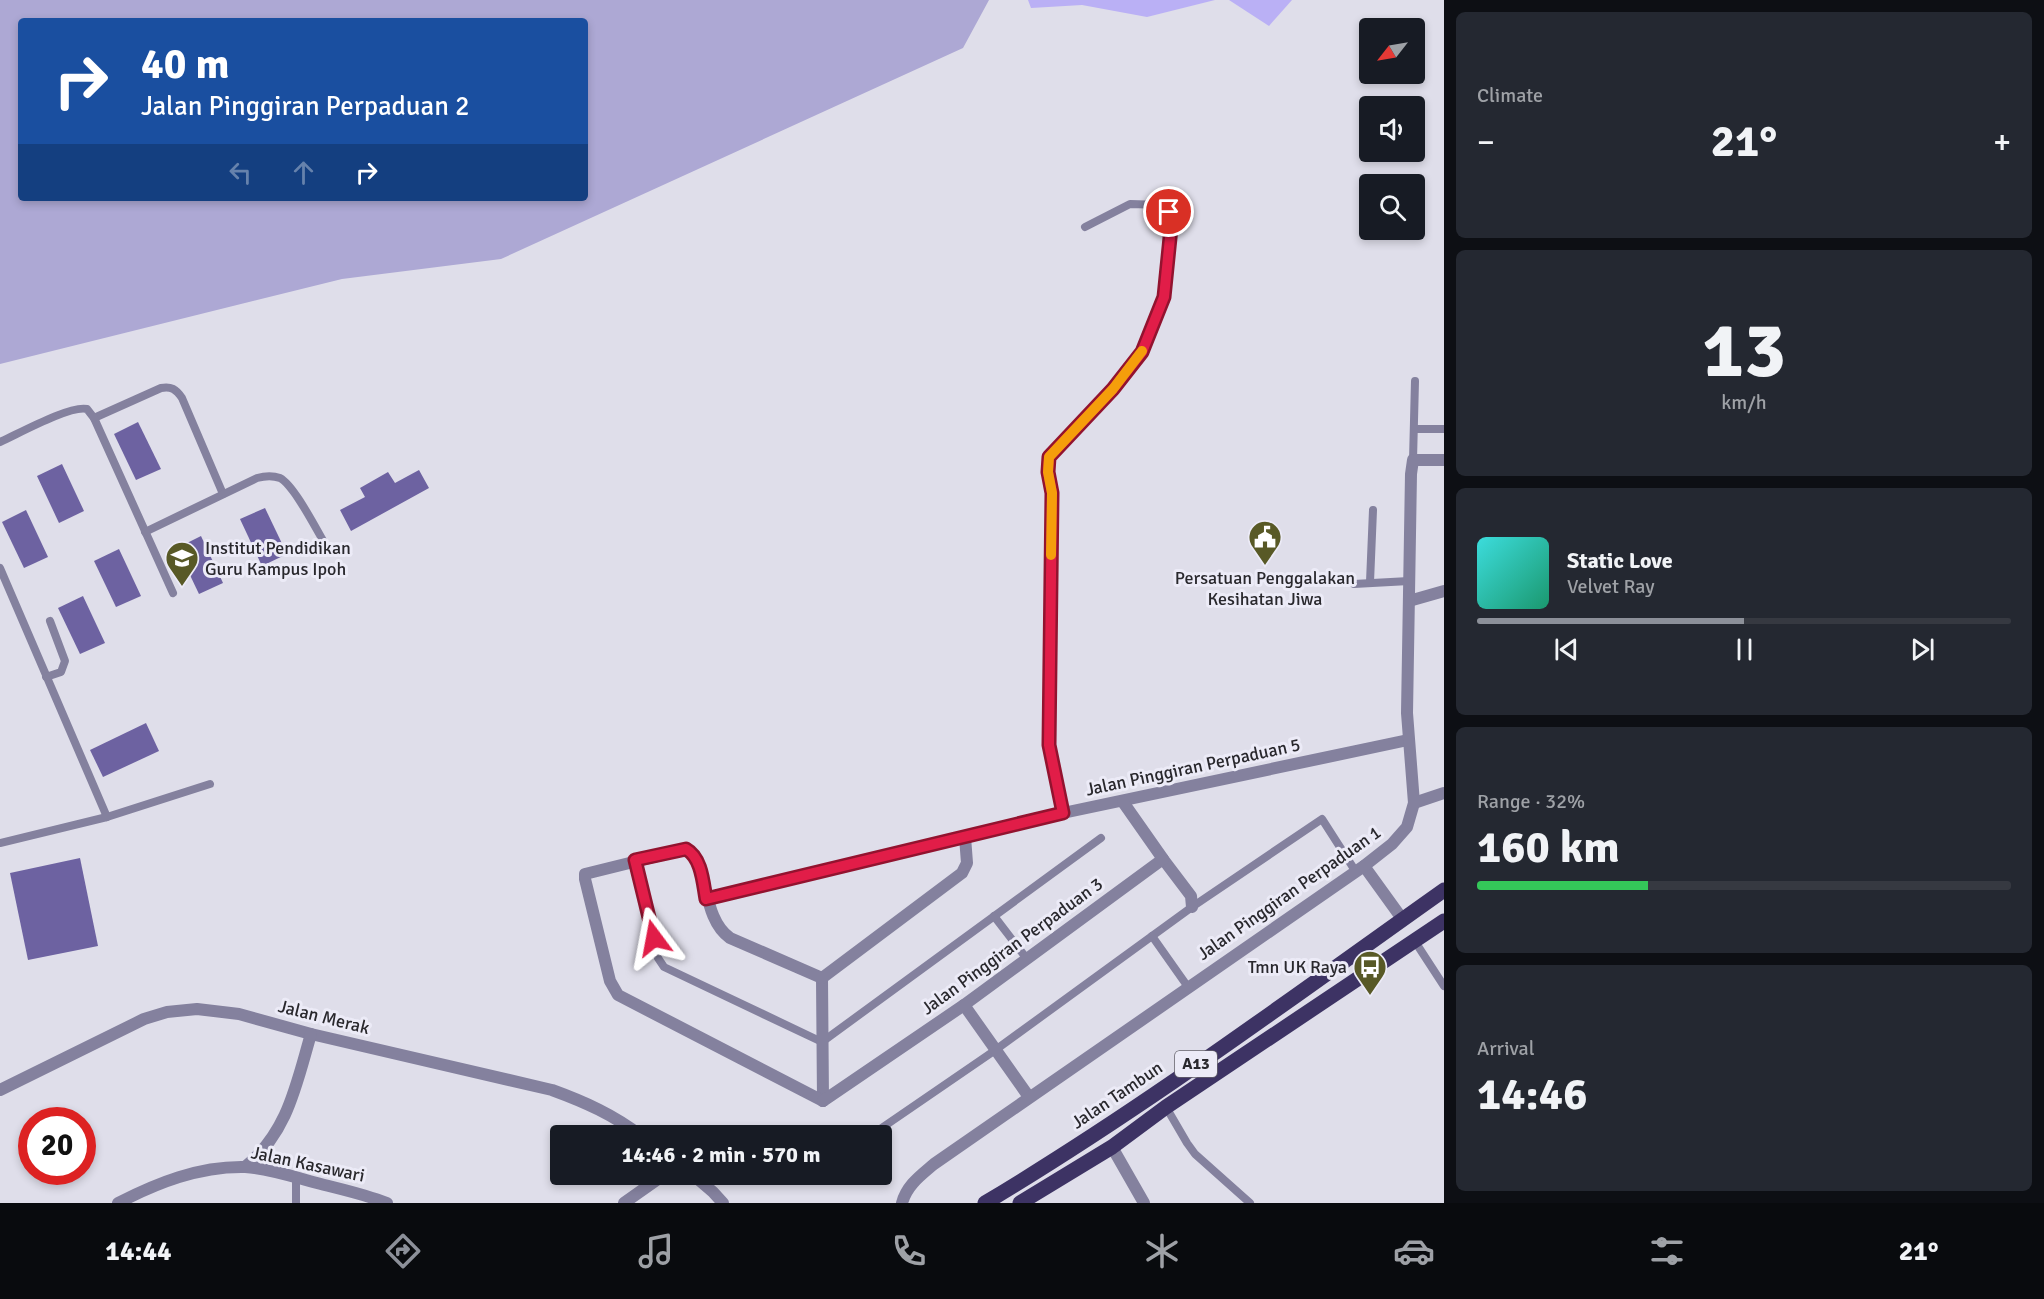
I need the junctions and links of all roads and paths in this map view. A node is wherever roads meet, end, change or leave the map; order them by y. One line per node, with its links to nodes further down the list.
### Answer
1 (1086, 227): 27 (lane)
2 (1415, 381): 4 (lane)
3 (94, 418): 6 (lane); 9 (lane); 11 (lane)
4 (1414, 429): 5 (lane); 7 (lane)
5 (1444, 429)
6 (0, 442)
7 (1413, 460): 8 (street); 14 (street, Jalan Pinggiran Perpaduan 1)
8 (1444, 460)
9 (223, 494): 11 (lane); 12 (lane)
10 (1373, 510): 15 (lane)
11 (145, 532): 18 (lane)
12 (328, 549)
13 (0, 568): 21 (lane)
14 (1409, 580): 15 (lane); 19 (street, Jalan Pinggiran Perpaduan 1)
15 (1370, 582): 16 (lane)
16 (1354, 584)
17 (1444, 591): 19 (street)
18 (173, 593)
19 (1409, 601): 22 (street, Jalan Pinggiran Perpaduan 1)
20 (50, 621): 21 (lane)
21 (46, 677): 28 (lane)
22 (1408, 740): 25 (street, Jalan Pinggiran Perpaduan 5); 26 (street, Jalan Pinggiran Perpaduan 1)
23 (210, 784): 28 (lane)
24 (1444, 793): 26 (street)
25 (1123, 801): 27 (street, Jalan Pinggiran Perpaduan 5); 32 (street)
26 (1414, 802): 34 (street, Jalan Pinggiran Perpaduan 1)
27 (1063, 813): 29 (street, Jalan Pinggiran Perpaduan 5)
28 (106, 817): 31 (lane)
29 (965, 837): 36 (street, Jalan Pinggiran Perpaduan 5); 45 (street)
30 (1101, 838): 39 (lane)
31 (0, 843)
32 (1163, 859): 37 (street); 44 (street, Jalan Pinggiran Perpaduan 3)
33 (635, 860): 36 (street); 51 (lane); 56 (street)
34 (1360, 869): 37 (lane); 40 (street); 47 (street, Jalan Pinggiran Perpaduan 1)
35 (1444, 890): 40 (main road, Jalan Tambun / A13)
36 (706, 899): 45 (street)
37 (1192, 907): 42 (lane)
38 (1444, 914): 40 (main road)
39 (994, 916): 44 (lane); 51 (lane)
40 (1402, 920): 49 (main road, Jalan Tambun / A13)
41 (1444, 921): 43 (main road, Jalan Tambun / A13)
42 (1152, 936): 47 (lane); 52 (lane)
43 (1414, 940): 46 (lane); 49 (main road); 57 (main road, Jalan Tambun / A13)
44 (1027, 959): 48 (street, Jalan Pinggiran Perpaduan 3)
45 (822, 978): 51 (street)
46 (1444, 986)
47 (1188, 987): 55 (street, Jalan Pinggiran Perpaduan 1)
48 (964, 1005): 52 (street); 56 (street, Jalan Pinggiran Perpaduan 3)
49 (1273, 1011): 53 (main road, Jalan Tambun / A13)
50 (311, 1034): 54 (street, Jalan Merak); 58 (street, Jalan Merak); 62 (street)
51 (822, 1042): 56 (street)
52 (994, 1051): 55 (street); 59 (lane)
53 (1197, 1063): 57 (main road); 61 (main road, Jalan Tambun / A13)
54 (0, 1090)
55 (1029, 1097): 72 (street, Jalan Pinggiran Perpaduan 1)
56 (823, 1101)
57 (1166, 1107): 60 (main road, Jalan Tambun / A13); 61 (main road); 76 (lane)
58 (627, 1125)
59 (886, 1125)
60 (1112, 1147): 74 (main road, Jalan Tambun / A13); 75 (street)
61 (1071, 1150): 73 (main road, Jalan Tambun / A13)
62 (245, 1167): 63 (street, Jalan Kasawari); 66 (street, Jalan Kasawari)
63 (296, 1178): 68 (lane); 69 (street, Jalan Kasawari)
64 (650, 1185): 70 (street)
65 (705, 1185): 71 (street)
66 (139, 1198): 67 (street, Jalan Kasawari)
67 (118, 1203)
68 (296, 1203)
69 (387, 1203)
70 (624, 1203)
71 (723, 1203)
72 (902, 1203)
73 (985, 1203)
74 (1020, 1203)
75 (1144, 1203)
76 (1250, 1203)

